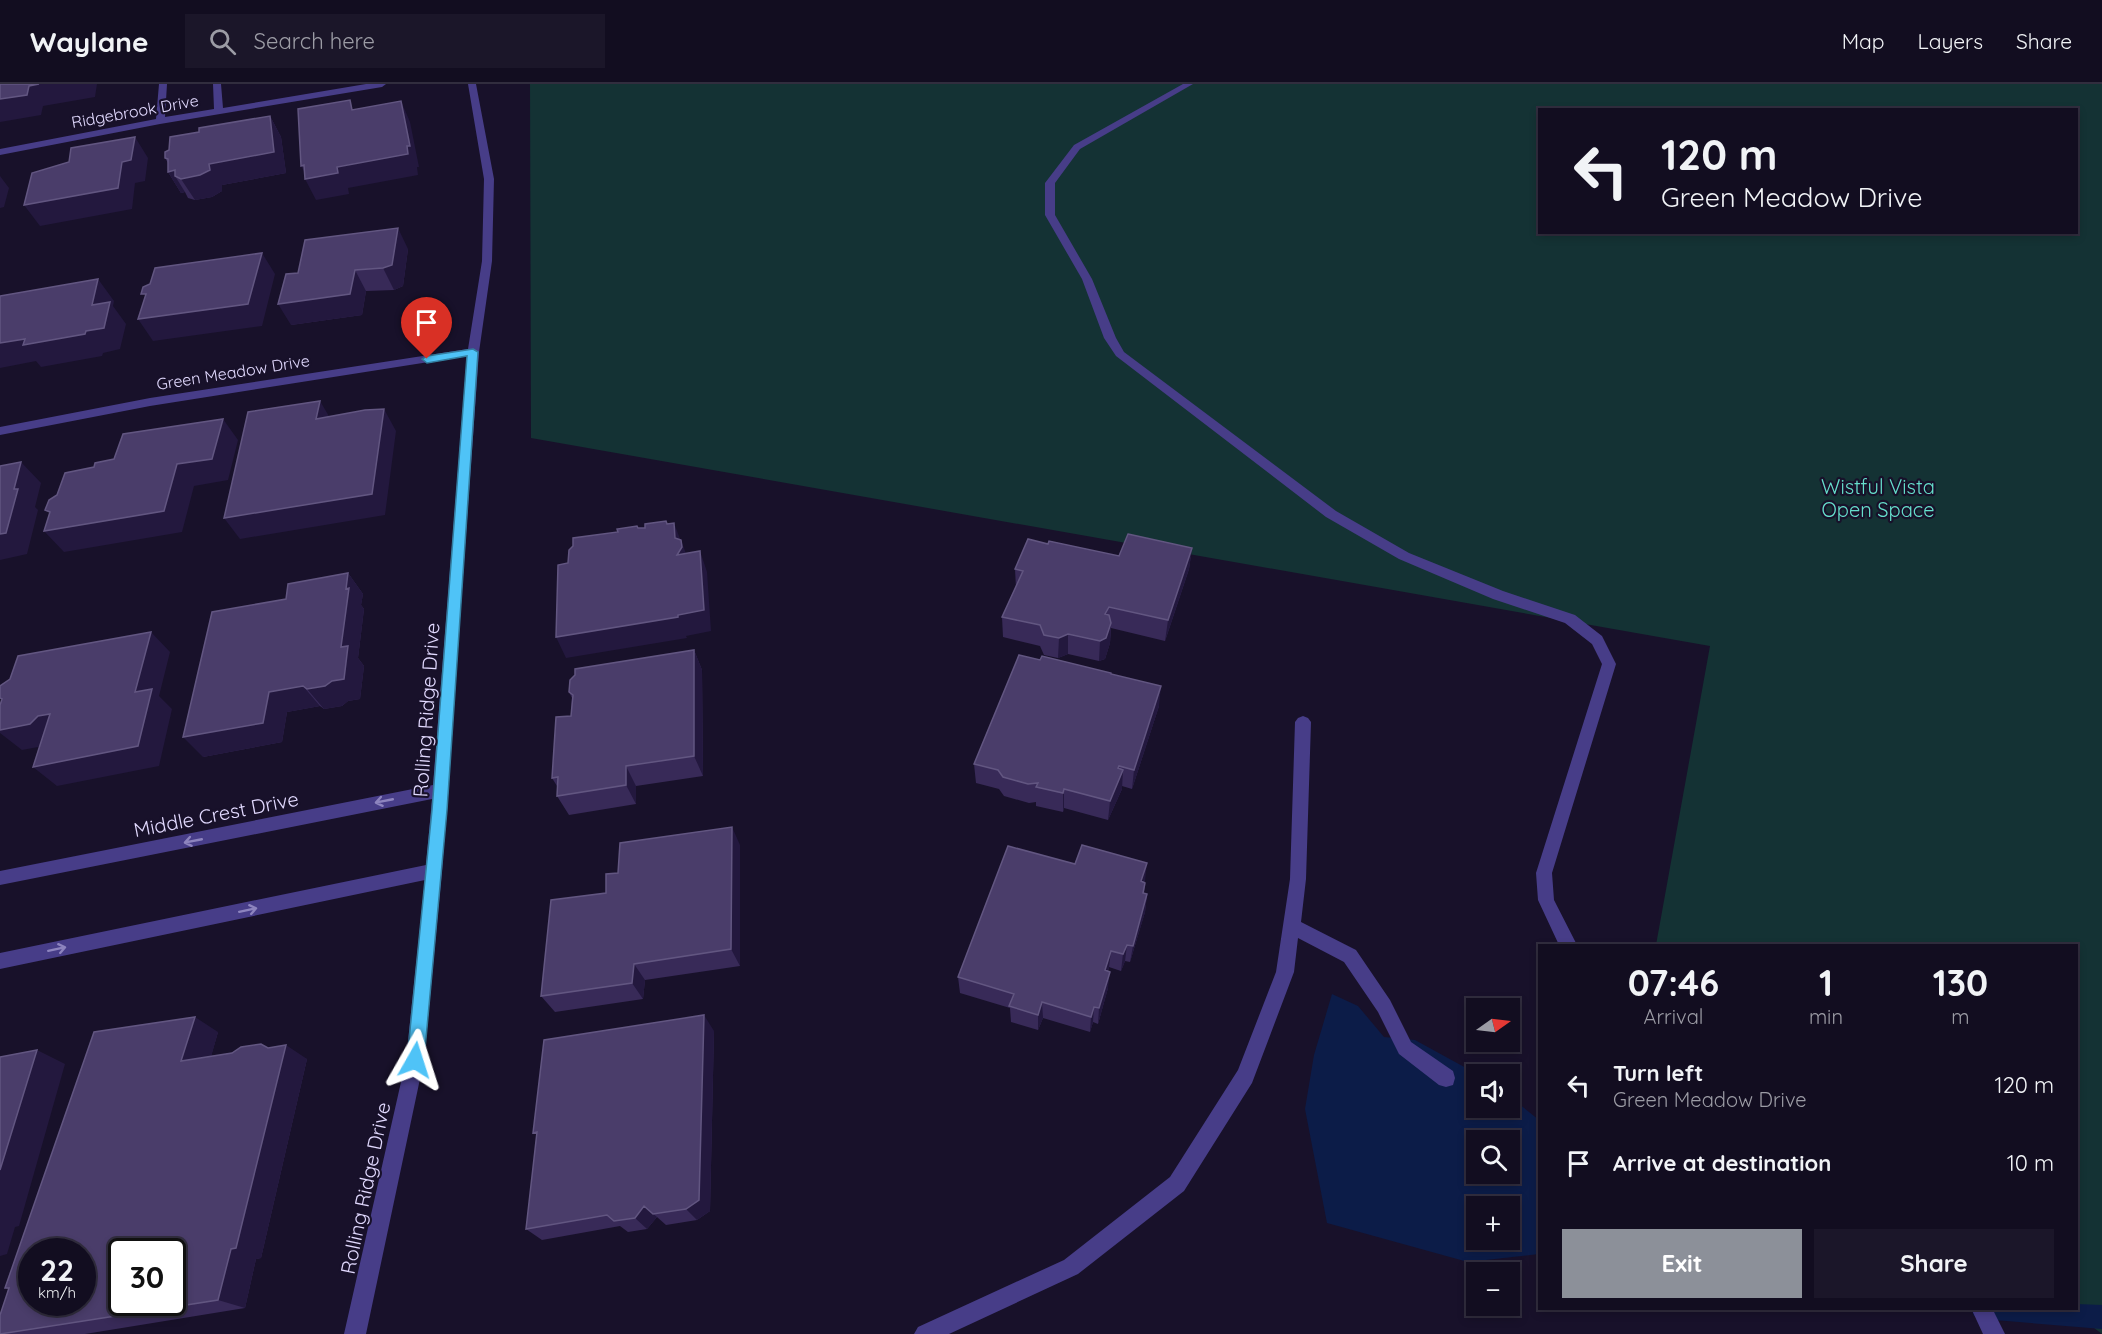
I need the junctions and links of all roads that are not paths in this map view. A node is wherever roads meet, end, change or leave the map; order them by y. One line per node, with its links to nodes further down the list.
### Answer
1 (163, 84): 7 (street)
2 (218, 84): 6 (street)
3 (382, 84): 6 (street, Ridgebrook Drive)
4 (472, 84): 9 (street, Rolling Ridge Drive)
5 (1189, 84): 16 (street)
6 (219, 112): 7 (street, Ridgebrook Drive)
7 (160, 121): 8 (street, Ridgebrook Drive)
8 (0, 152)
9 (473, 352): 10 (street, Green Meadow Drive); 12 (street, Rolling Ridge Drive)
10 (0, 431)
11 (1303, 722): 15 (street)
12 (441, 790): 13 (street, Rolling Ridge Drive); 14 (street, Middle Crest Drive, one-way to 14)
13 (434, 871): 17 (street, one-way to 13); 20 (street, Rolling Ridge Drive)
14 (0, 878)
15 (1292, 926): 18 (street); 21 (street)
16 (1568, 944)
17 (0, 961)
18 (1446, 1078)
19 (1982, 1310): 22 (street)
20 (355, 1334)
21 (925, 1334)
22 (1994, 1334)

